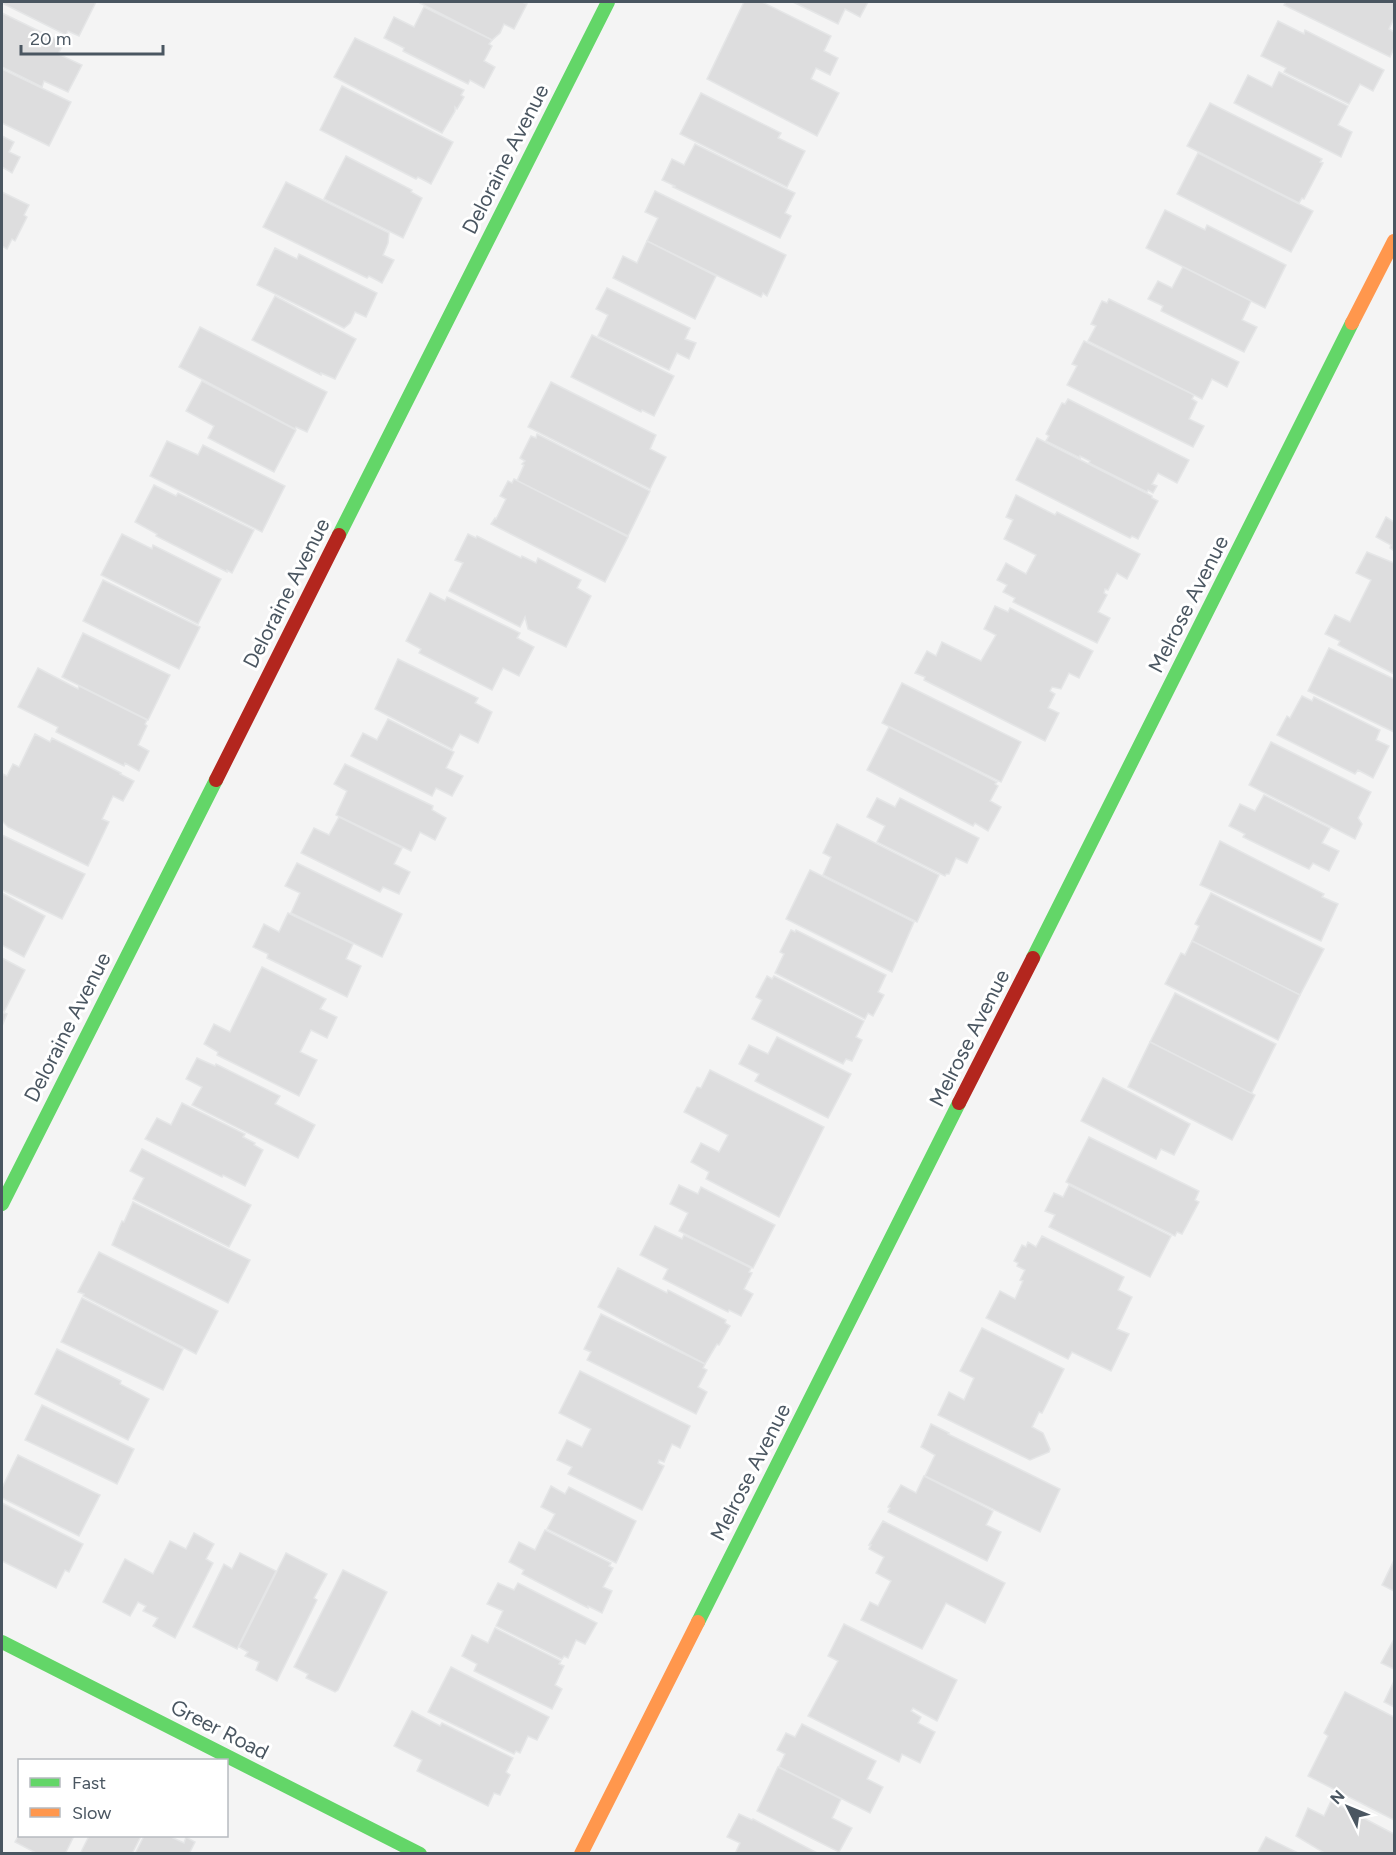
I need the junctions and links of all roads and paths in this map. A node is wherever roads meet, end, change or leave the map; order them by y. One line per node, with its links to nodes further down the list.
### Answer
1 (608, 2): 3 (street, Deloraine Avenue)
2 (1395, 241): 6 (street, Melrose Avenue)
3 (2, 1204)
4 (2, 1641): 5 (street, Greer Road)
5 (420, 1854)
6 (581, 1854)

